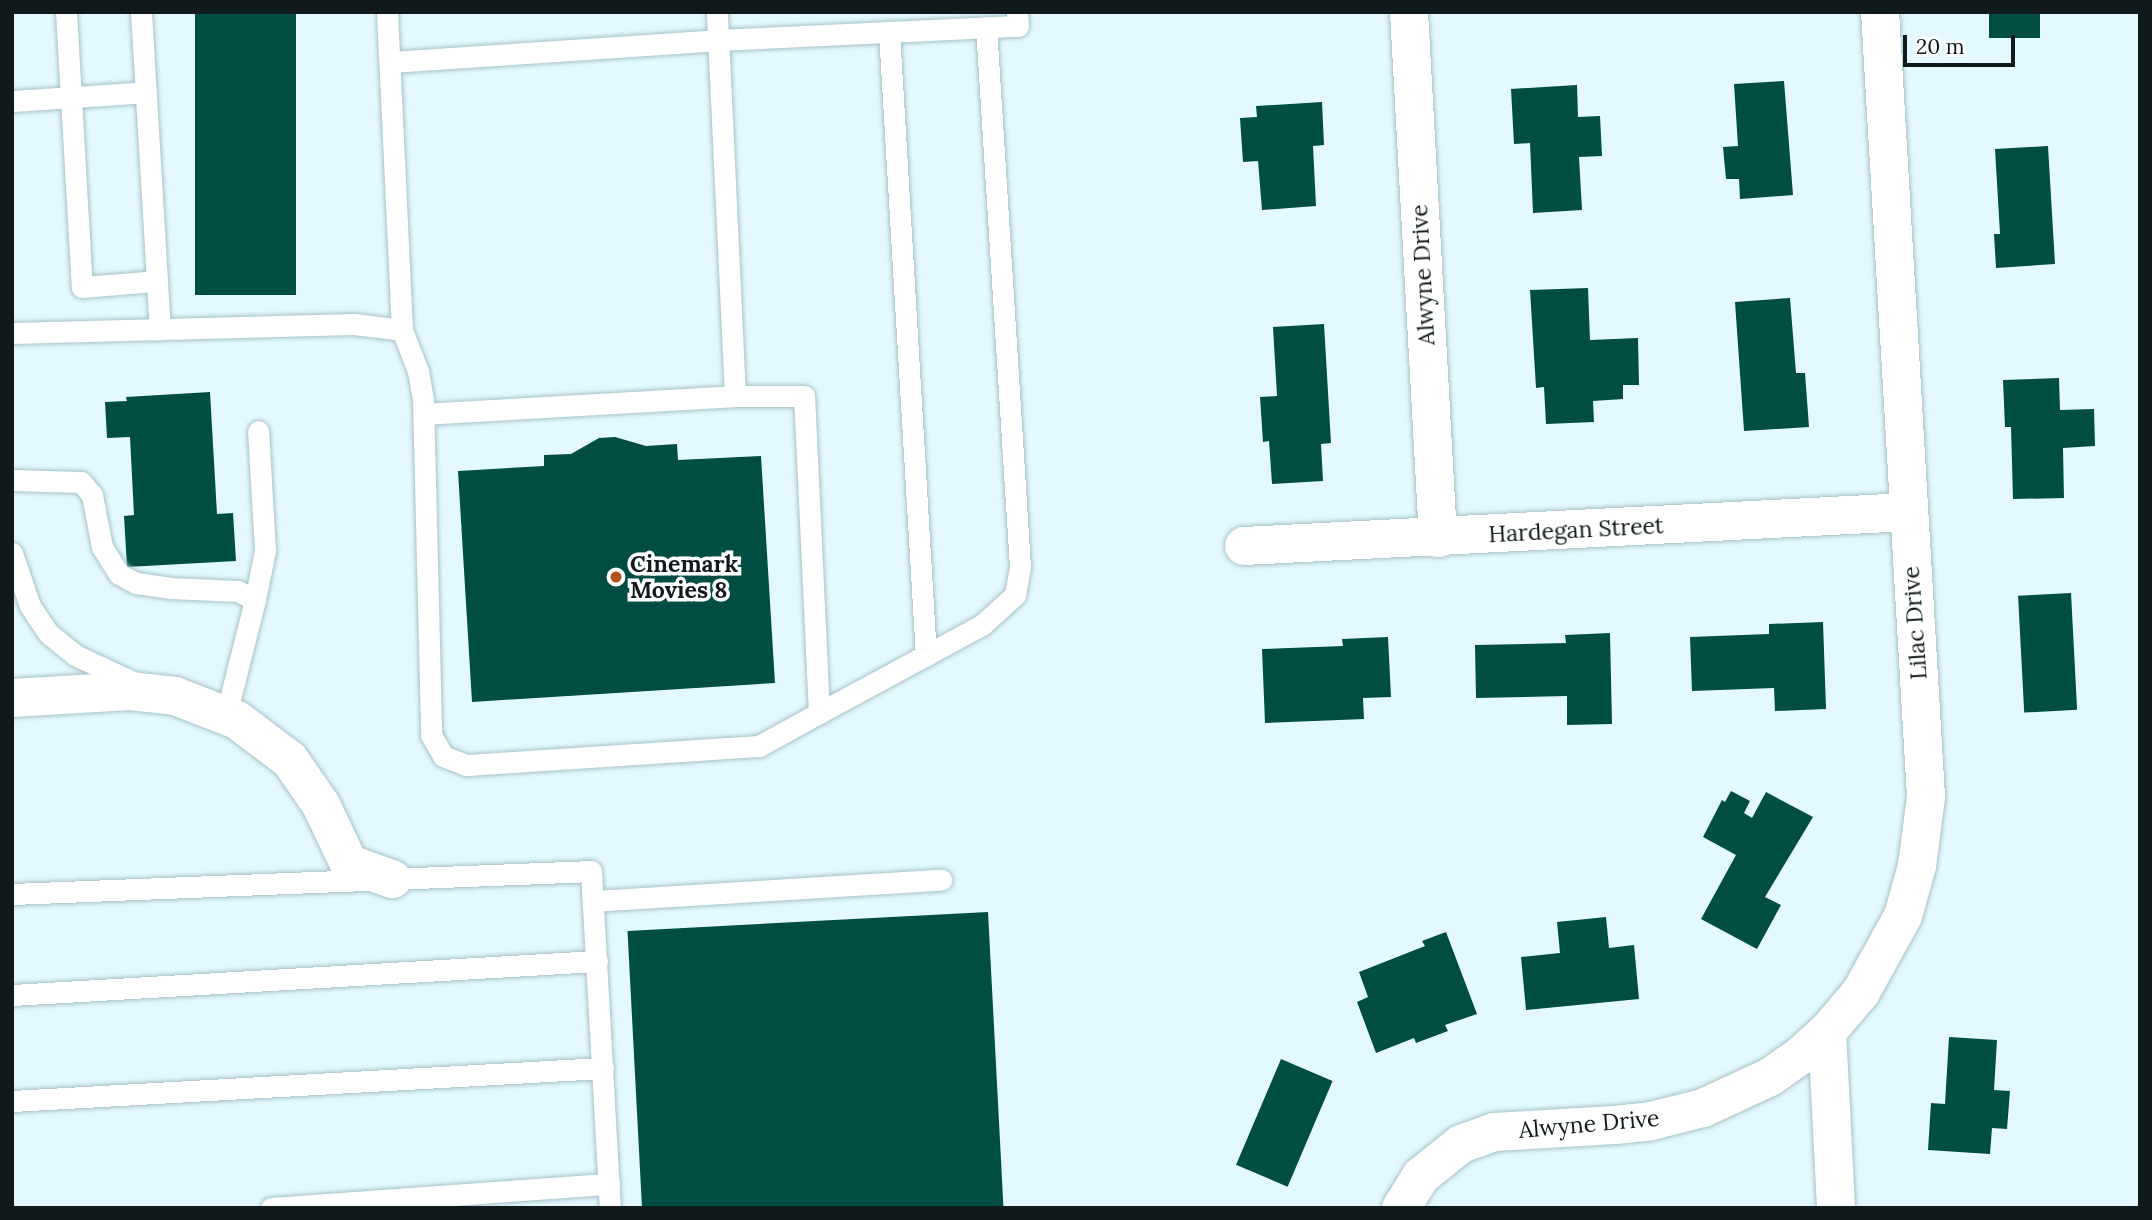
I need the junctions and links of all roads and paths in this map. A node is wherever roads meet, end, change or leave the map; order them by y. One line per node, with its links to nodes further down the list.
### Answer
1 (66, 12): 13 (lane)
2 (141, 12): 12 (lane)
3 (387, 12): 11 (lane)
4 (717, 12): 10 (lane)
5 (1017, 12): 8 (lane)
6 (1409, 12): 24 (street, Alwyne Drive)
7 (1880, 12): 23 (street, Lilac Drive)
8 (986, 27): 9 (lane); 28 (lane)
9 (889, 32): 10 (lane); 28 (lane)
10 (718, 40): 11 (lane); 19 (lane)
11 (390, 62): 17 (lane)
12 (146, 92): 13 (lane); 15 (lane)
13 (71, 97): 14 (lane); 15 (lane)
14 (12, 101)
15 (157, 281): 16 (lane)
16 (160, 329): 17 (lane); 18 (lane)
17 (402, 330): 20 (lane)
18 (12, 334)
19 (735, 396): 20 (lane); 31 (lane)
20 (424, 414): 31 (lane)
21 (258, 431): 27 (lane)
22 (12, 480): 27 (lane)
23 (1908, 512): 24 (street, Hardegan Street); 39 (street, Lilac Drive)
24 (1438, 538): 25 (street, Hardegan Street)
25 (1244, 546)
26 (12, 553): 29 (lane)
27 (255, 600): 32 (lane)
28 (926, 656): 31 (lane)
29 (158, 694): 30 (street); 32 (street)
30 (12, 698)
31 (819, 713)
32 (226, 715): 33 (street)
33 (392, 879): 35 (lane); 36 (lane)
34 (941, 880): 36 (lane)
35 (12, 894)
36 (593, 901): 37 (lane)
37 (597, 961): 38 (lane); 40 (lane)
38 (12, 995)
39 (1826, 1032): 45 (street, Alwyne Drive); 46 (street)
40 (603, 1068): 41 (lane); 42 (lane)
41 (12, 1101)
42 (609, 1184): 43 (lane); 44 (lane)
43 (271, 1208)
44 (610, 1208)
45 (1401, 1208)
46 (1836, 1208)

